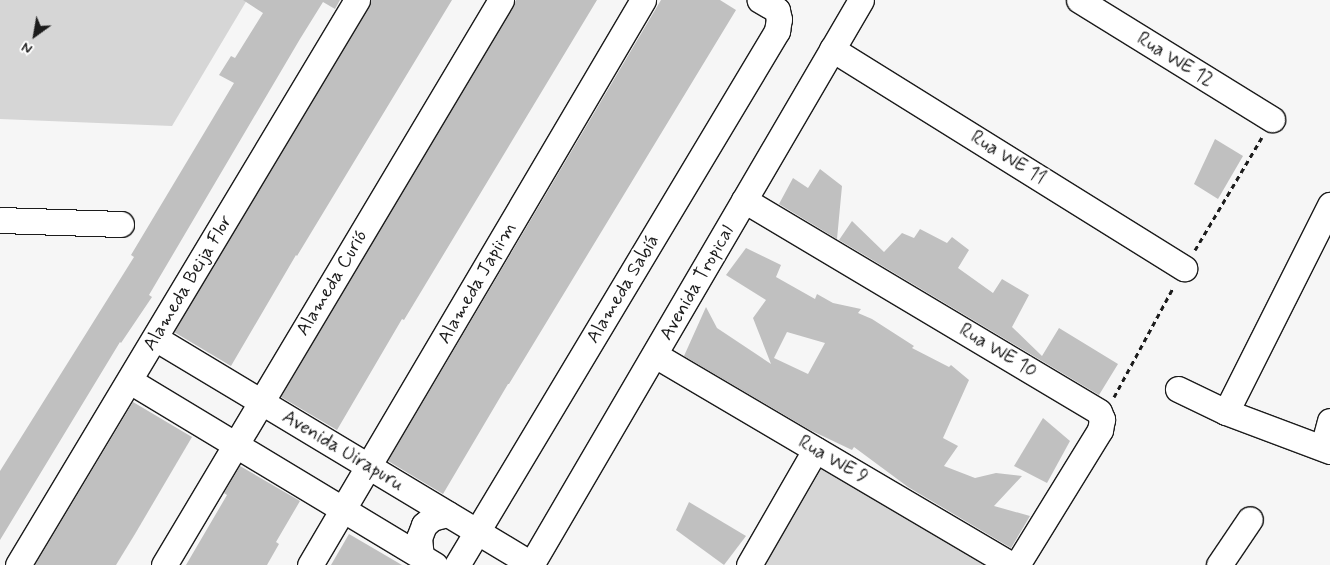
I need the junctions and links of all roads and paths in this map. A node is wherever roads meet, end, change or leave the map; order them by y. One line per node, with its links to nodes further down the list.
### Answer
1 (357, 0): 14 (street, Alameda Beija Flor)
2 (501, 0): 18 (street, Alameda Curió)
3 (643, 0): 24 (street, Alameda Japiim)
4 (860, 0): 7 (street, Avenida Tropical)
5 (1078, 0): 8 (street, Rua WE 12)
6 (768, 5): 28 (street, Alameda Sabiá)
7 (832, 49): 9 (street, Avenida Tropical); 13 (street, Rua WE 11)
8 (1272, 119)
9 (744, 200): 15 (street, Avenida Tropical); 37 (street, Rua WE 10)
10 (1330, 205): 19 (street)
11 (0, 220): 12 (street)
12 (121, 224)
13 (1184, 268)
14 (155, 338): 16 (street, Alameda Beija Flor); 18 (street, Avenida Uirapuru)
15 (655, 355): 23 (street, Rua WE 9); 34 (street, Avenida Tropical)
16 (130, 381): 21 (street); 30 (street, Alameda Beija Flor)
17 (1178, 389): 19 (street)
18 (261, 402): 21 (street, Alameda Curió); 24 (street, Avenida Uirapuru)
19 (1226, 412): 22 (street)
20 (1330, 420): 22 (street)
21 (236, 445): 25 (street); 31 (street, Alameda Curió)
22 (1326, 449)
23 (815, 450): 35 (street); 36 (street, Rua WE 9)
24 (369, 467): 25 (street, Alameda Japiim); 26 (street, Avenida Uirapuru)
25 (343, 510): 29 (street); 32 (street, Alameda Japiim)
26 (447, 514): 28 (street, Avenida Uirapuru); 29 (street)
27 (1250, 519): 38 (street)
28 (477, 532): 33 (street, Alameda Sabiá); 34 (street, Avenida Uirapuru)
29 (428, 561)
30 (18, 565)
31 (164, 565)
32 (310, 565)
33 (457, 565)
34 (531, 565)
35 (749, 565)
36 (1011, 565)
37 (1017, 565)
38 (1219, 565)

